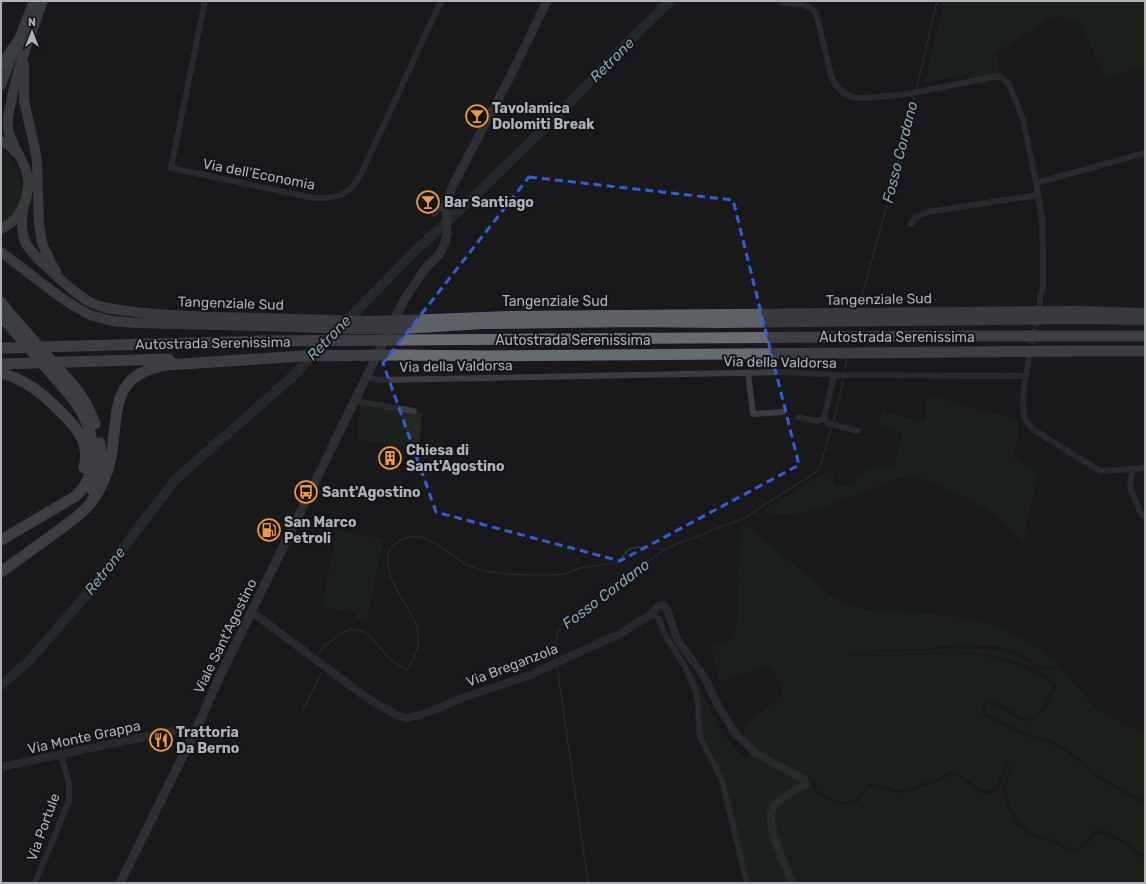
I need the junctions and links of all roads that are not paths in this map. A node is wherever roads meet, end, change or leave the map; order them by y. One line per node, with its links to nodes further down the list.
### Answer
1 (34, 1): 7 (highway)
2 (42, 1): 7 (highway)
3 (205, 1): 4 (street, Via dell'Economia)
4 (441, 1)
5 (547, 1): 15 (main road, Viale Sant'Agostino)
6 (782, 1): 13 (street)
7 (22, 42): 8 (highway); 9 (highway); 12 (highway); 21 (highway)
8 (1, 66)
9 (1, 85)
10 (1, 141): 12 (highway)
11 (1145, 153): 13 (street)
12 (20, 158): 16 (highway)
13 (1036, 183): 14 (street)
14 (1038, 195): 18 (street); 23 (street)
15 (446, 204): 17 (street); 41 (main road, Viale Sant'Agostino)
16 (23, 208): 19 (highway); 21 (highway, Tangenziale Sud)
17 (434, 214)
18 (911, 224)
19 (1, 229)
20 (1, 252): 27 (highway, Tangenziale Sud)
21 (64, 283): 27 (highway, Tangenziale Sud)
22 (1, 302): 25 (highway)
23 (1040, 302)
24 (1145, 313): 28 (highway, Tangenziale Sud)
25 (6, 315): 42 (highway, bridge)
26 (1145, 320): 28 (highway, Tangenziale Sud)
27 (260, 322): 28 (highway, Tangenziale Sud, bridge)
28 (404, 324)
29 (1145, 336): 31 (highway, Autostrada Serenissima, bridge)
30 (1, 343): 31 (highway)
31 (102, 345): 32 (highway, Autostrada Serenissima)
32 (1, 348)
33 (1145, 351): 34 (highway, Autostrada Serenissima, bridge)
34 (304, 356): 36 (highway, Autostrada Serenissima); 53 (highway)
35 (1029, 359): 40 (street)
36 (1, 364)
37 (1, 373): 51 (highway)
38 (748, 373): 39 (street, Via della Valdorsa); 41 (street, Via della Valdorsa); 45 (street)
39 (834, 375): 40 (street, Via della Valdorsa); 47 (street)
40 (1026, 376): 50 (street)
41 (367, 378): 43 (main road, Viale Sant'Agostino)
42 (73, 392): 51 (highway); 53 (highway)
43 (355, 401): 44 (street); 56 (main road, Viale Sant'Agostino)
44 (414, 411)
45 (783, 412)
46 (798, 417): 47 (street)
47 (824, 418): 48 (street)
48 (858, 431)
49 (1145, 468): 50 (street)
50 (1132, 469): 52 (street)
51 (46, 513): 54 (highway)
52 (1145, 516)
53 (72, 521): 55 (highway)
54 (1, 540)
55 (1, 572)
56 (252, 612): 57 (street, Via Breganzola); 58 (main road, Viale Sant'Agostino)
57 (653, 613): 63 (street); 64 (street, Via Breganzola)
58 (195, 732): 59 (street, Via Monte Grappa); 62 (main road, Viale Sant'Agostino)
59 (62, 755): 60 (street, Via Monte Grappa); 61 (street, Via Portule)
60 (1, 767)
61 (35, 883)
62 (120, 883)
63 (747, 883)
64 (792, 883)

